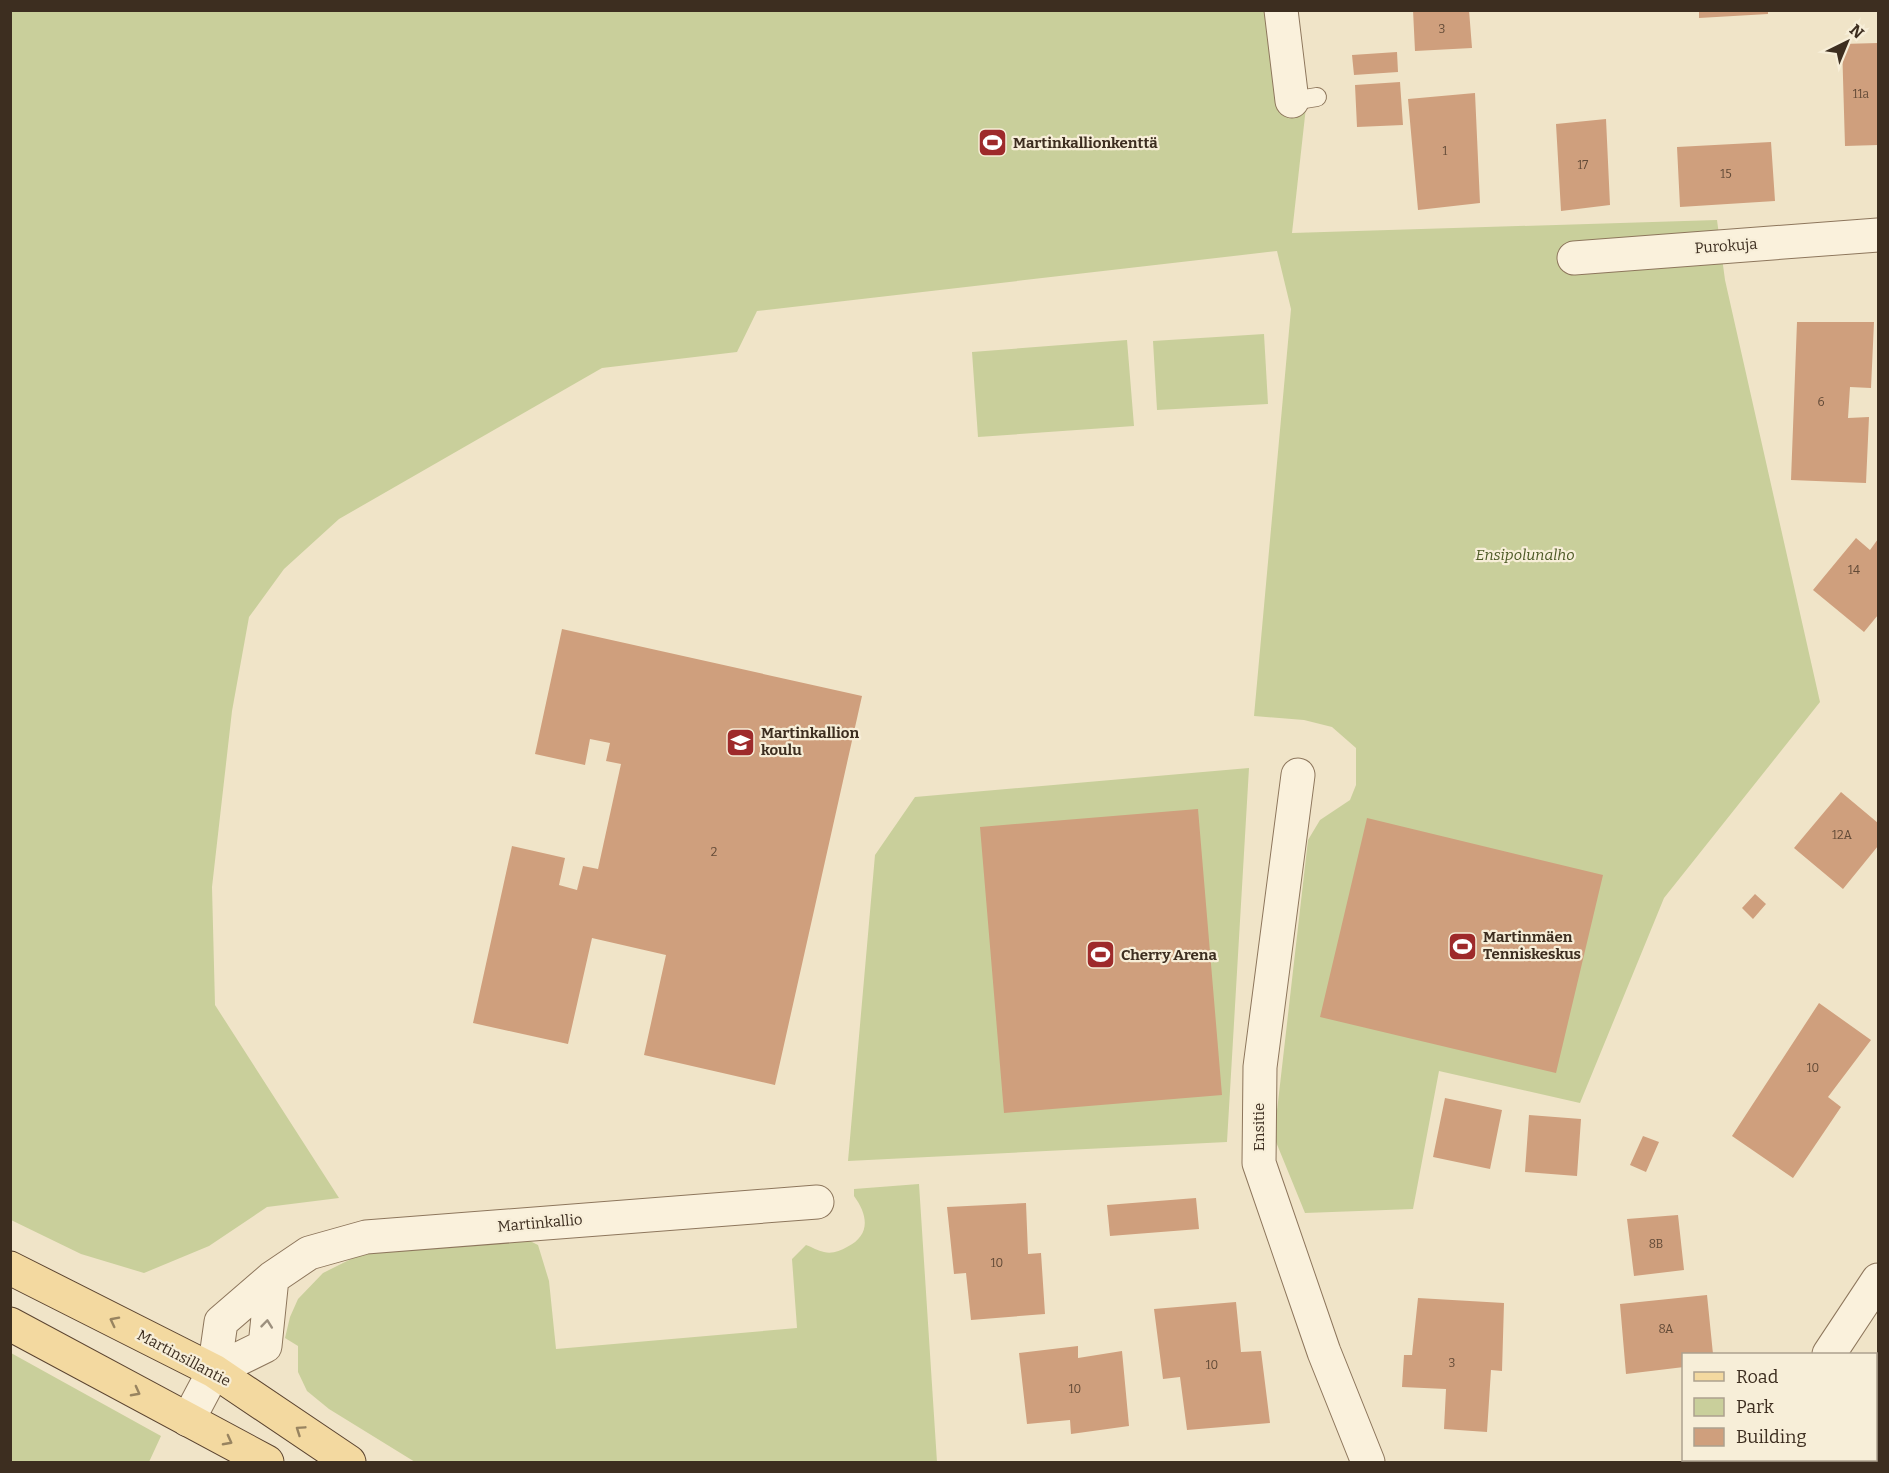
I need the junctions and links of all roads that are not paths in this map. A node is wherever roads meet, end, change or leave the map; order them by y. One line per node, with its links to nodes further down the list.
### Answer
1 (1281, 10): 2 (street)
2 (1305, 99)
3 (1878, 235): 4 (street, Purokuja)
4 (1574, 258)
5 (1298, 775): 16 (street, Ensitie)
6 (816, 1202): 8 (street, Martinkallio)
7 (10, 1268): 12 (main road, Martinsillantie, one-way to 7)
8 (272, 1278): 12 (street, Martinkallio); 12 (street, one-way to 8)
9 (1878, 1280): 11 (street)
10 (10, 1324): 13 (main road, one-way to 13)
11 (1830, 1353)
12 (214, 1371): 13 (street, Martinkallio); 15 (main road, Martinsillantie, one-way to 12)
13 (188, 1420): 14 (main road, one-way to 14)
14 (267, 1462)
15 (349, 1462)
16 (1368, 1462)

